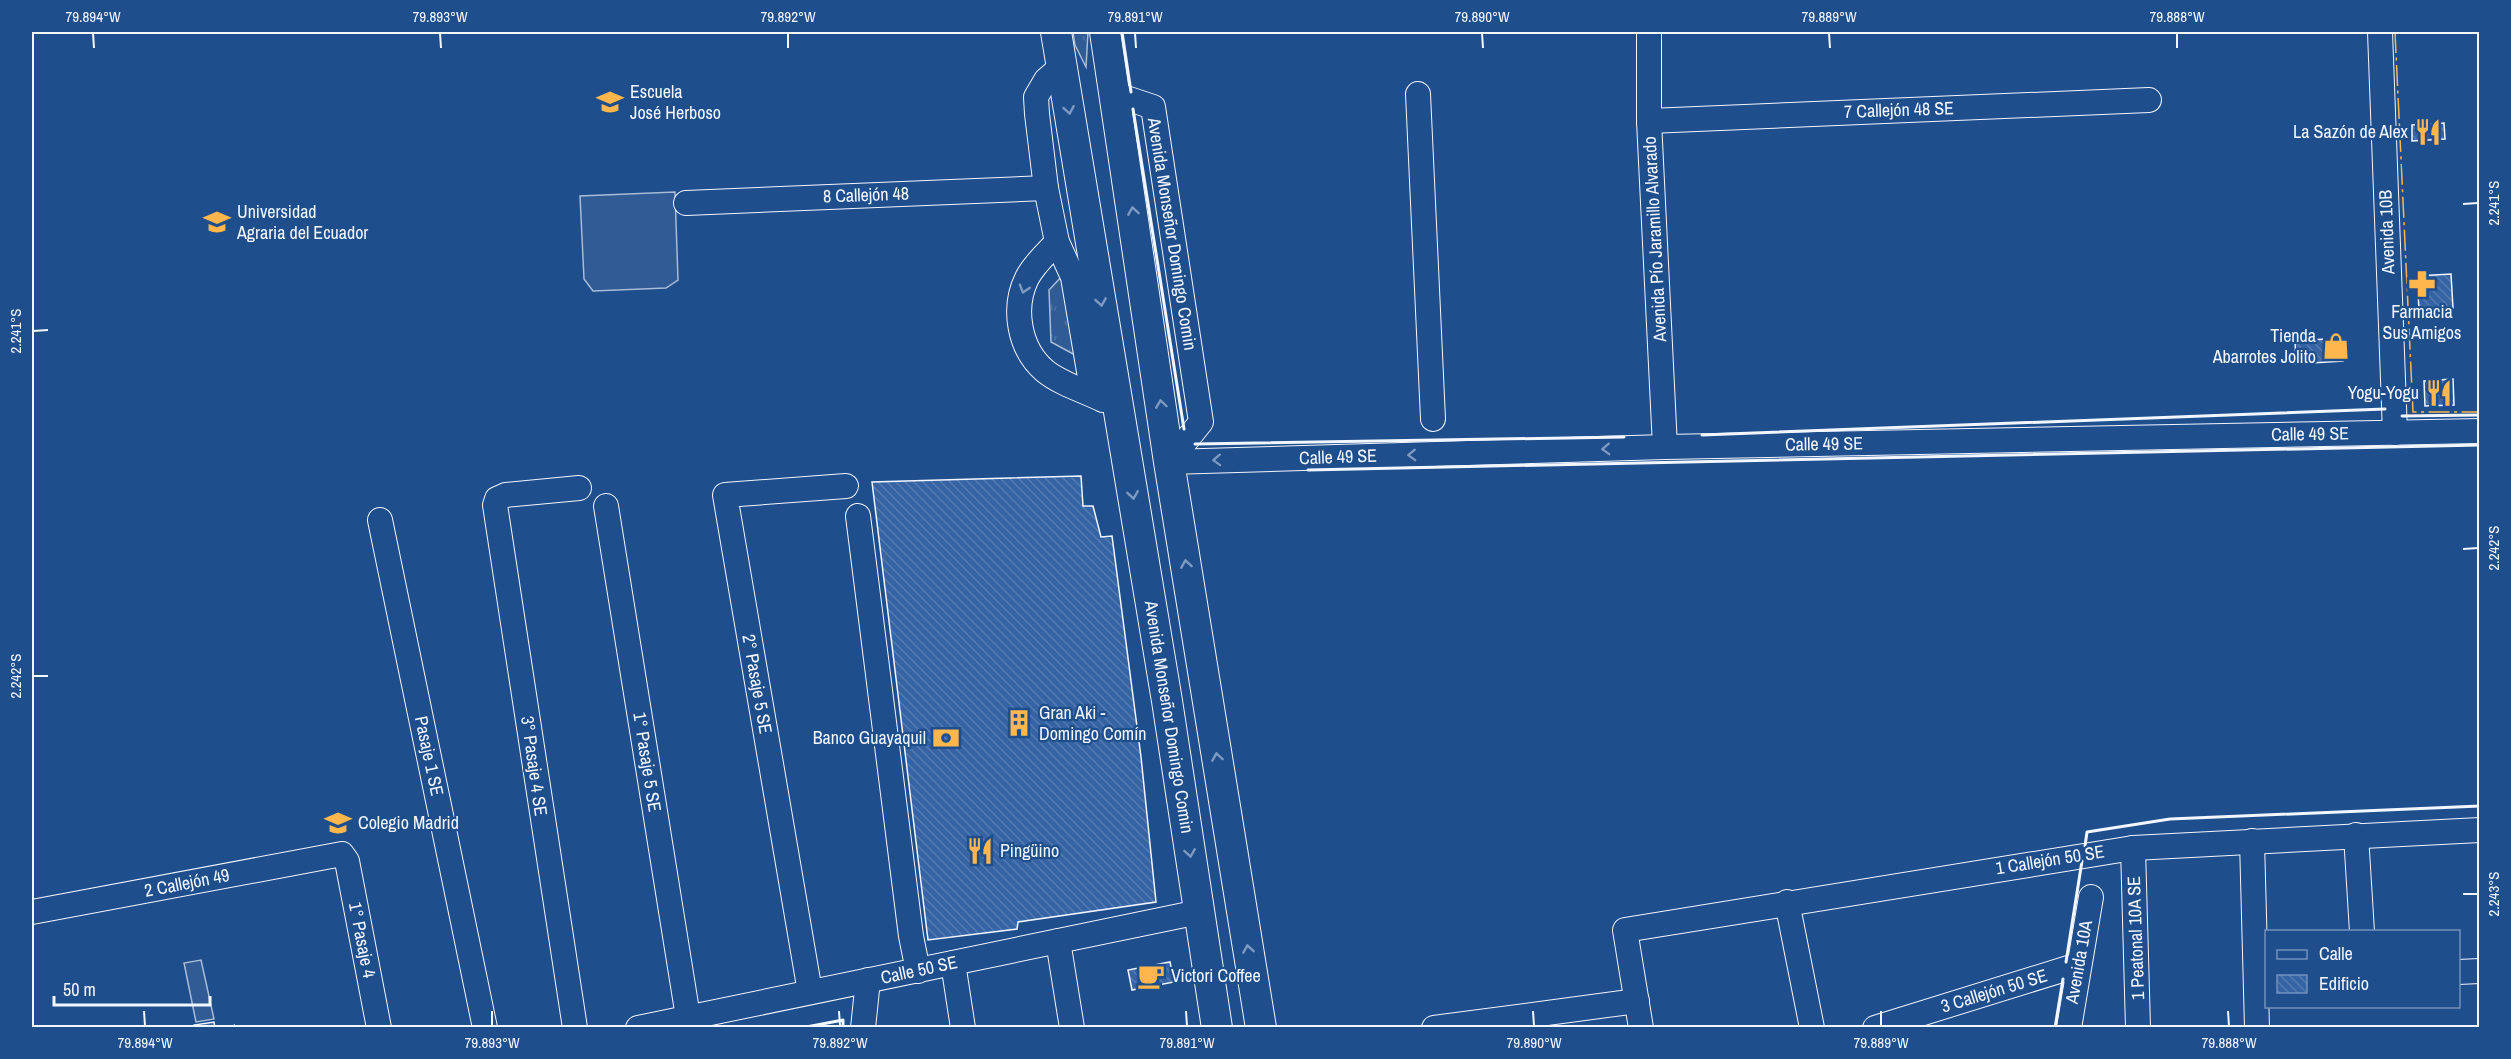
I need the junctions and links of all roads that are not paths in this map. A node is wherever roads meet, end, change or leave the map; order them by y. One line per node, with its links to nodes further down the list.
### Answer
1 (1056, 32): 5 (main road, Avenida Monseñor Domingo Comin)
2 (1105, 32): 17 (main road, Avenida Monseñor Domingo Comin, one-way to 2)
3 (1648, 32): 8 (street, Avenida Pío Jaramillo Alvarado)
4 (2380, 32): 15 (street, Avenida 10B)
5 (1062, 66): 9 (street, Avenida Monseñor Domingo Comin); 12 (main road, Avenida Monseñor Domingo Comin, one-way to 12)
6 (1418, 94): 13 (street)
7 (2149, 100): 8 (street, 7 Callejón 48 SE)
8 (1648, 121): 16 (street, Avenida Pío Jaramillo Alvarado)
9 (1046, 188): 10 (street, 8 Callejón 48); 11 (street, Avenida Monseñor Domingo Comin)
10 (686, 203)
11 (1057, 242): 12 (street, Avenida Monseñor Domingo Comin); 12 (street, one-way to 12)
12 (1106, 401): 31 (main road, Avenida Monseñor Domingo Comin, one-way to 31)
13 (1433, 419)
14 (2480, 431): 15 (street, Calle 49 SE)
15 (2395, 433): 16 (street, Calle 49 SE)
16 (1665, 447): 17 (street, Calle 49 SE, one-way to 17)
17 (1169, 462): 52 (main road, Avenida Monseñor Domingo Comin, one-way to 17)
18 (846, 486): 41 (street, 2° Pasaje 5 SE)
19 (579, 488): 46 (street, 3° Pasaje 4 SE)
20 (606, 506): 43 (street, 1° Pasaje 5 SE)
21 (858, 516): 36 (street)
22 (380, 520): 45 (street, Pasaje 1 SE)
23 (2480, 830): 24 (street, 1 Callejón 50 SE)
24 (2356, 835): 25 (street, 1 Callejón 50 SE); 32 (street)
25 (2252, 841): 26 (street, 1 Callejón 50 SE); 40 (street)
26 (2133, 848): 29 (street, 1 Callejón 50 SE); 58 (street, 1 Peatonal 10A SE)
27 (342, 854): 30 (street, 2 Callejón 49); 44 (street, 1° Pasaje 4)
28 (2091, 897): 35 (street, Avenida 10A)
29 (1787, 902): 42 (street, 1 Callejón 50 SE); 55 (street)
30 (32, 912)
31 (1199, 912): 33 (street, Calle 50 SE); 51 (main road, Avenida Monseñor Domingo Comin)
32 (2362, 930)
33 (1058, 941): 34 (street, Calle 50 SE); 50 (street)
34 (953, 963): 36 (street, Calle 50 SE); 49 (street)
35 (2078, 965): 56 (street, 3 Callejón 50 SE); 57 (street, Avenida 10A)
36 (918, 971): 39 (street, Calle 50 SE)
37 (2480, 971): 38 (street)
38 (2460, 972)
39 (868, 980): 41 (street, Calle 50 SE); 48 (street)
40 (2261, 983): 59 (street)
41 (810, 992): 43 (street, Calle 50 SE)
42 (1637, 1001): 53 (street); 54 (street)
43 (688, 1017): 47 (street, Calle 50 SE)
44 (379, 1028)
45 (485, 1028)
46 (575, 1028)
47 (638, 1028)
48 (863, 1028)
49 (963, 1028)
50 (1072, 1028)
51 (1217, 1028)
52 (1260, 1028)
53 (1434, 1028)
54 (1641, 1028)
55 (1812, 1028)
56 (1875, 1028)
57 (2069, 1028)
58 (2138, 1028)
59 (2257, 1028)

